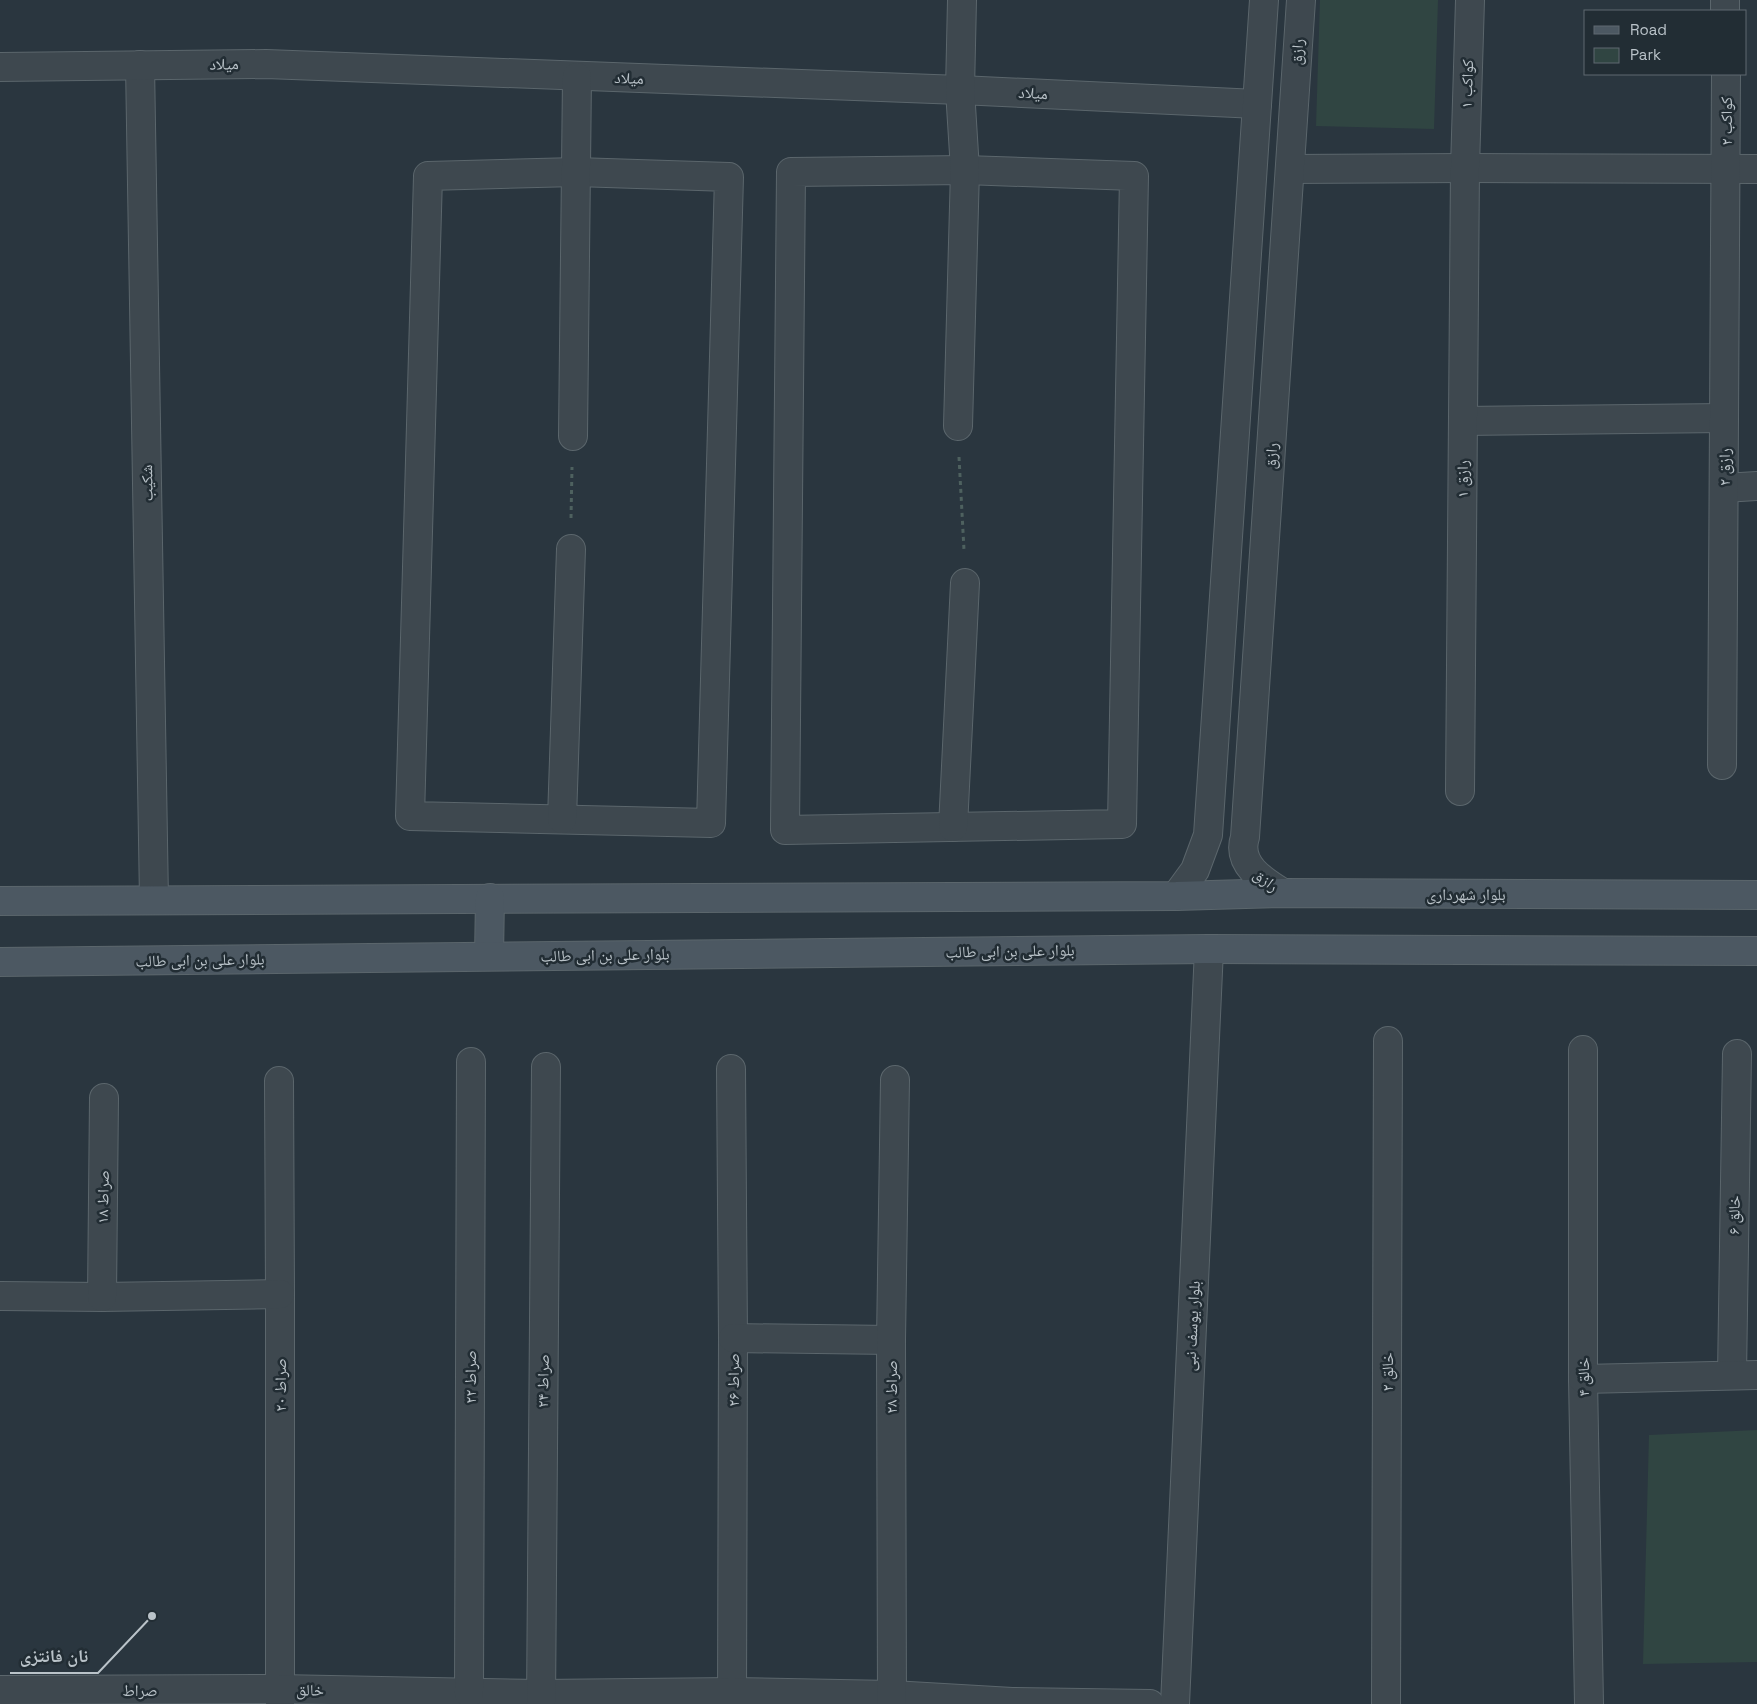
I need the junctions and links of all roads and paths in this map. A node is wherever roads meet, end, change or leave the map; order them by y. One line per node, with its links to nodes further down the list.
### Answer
1 (962, 0): 9 (street)
2 (1264, 0): 10 (street)
3 (1301, 0): 12 (street, رازق)
4 (1470, 0): 11 (street, کواکب ۱)
5 (140, 65): 6 (street, میلاد); 8 (street, میلاد); 35 (street, شکیب)
6 (0, 67)
7 (1726, 75): 13 (street, کواکب ۲)
8 (577, 77): 9 (street, میلاد); 16 (street)
9 (960, 90): 10 (street, میلاد); 15 (street)
10 (1257, 104): 29 (street)
11 (1464, 168): 12 (street); 13 (street); 18 (street, رازق ۱)
12 (1290, 169): 30 (street, رازق)
13 (1726, 169): 14 (street); 17 (street, رازق ۲)
14 (1757, 169)
15 (965, 170): 19 (street); 28 (street); 28 (street)
16 (576, 172): 20 (street); 27 (street); 27 (street)
17 (1724, 418): 18 (street); 22 (street, رازق ۲)
18 (1463, 421): 26 (street, رازق ۱)
19 (958, 426): 24 (path)
20 (573, 436): 23 (path)
21 (1757, 486): 22 (street)
22 (1724, 488): 25 (street, رازق ۲)
23 (571, 550): 27 (street)
24 (966, 583): 28 (street)
25 (1722, 764)
26 (1460, 791)
27 (562, 820)
28 (953, 827)
29 (1208, 835): 30 (street); 33 (street)
30 (1243, 841): 31 (street, رازق)
31 (1283, 893): 32 (main road, بلوار شهرداری); 33 (main road, بلوار شهرداری)
32 (1757, 895)
33 (1176, 896): 34 (main road)
34 (490, 898): 35 (main road); 39 (main road)
35 (154, 900): 36 (main road)
36 (0, 901)
37 (1209, 949): 38 (main road); 39 (main road, بلوار علی بن ابی طالب); 65 (street, بلوار یوسف نبی)
38 (1757, 951)
39 (489, 956): 40 (main road, بلوار علی بن ابی طالب)
40 (0, 962)
41 (1388, 1041): 66 (street, خالق ۲)
42 (1583, 1050): 56 (street, خالق ۴)
43 (1737, 1054): 55 (street, خالق ۶)
44 (471, 1062): 58 (street, صراط ۲۲)
45 (546, 1067): 62 (street, صراط ۲۴)
46 (731, 1068): 53 (street, صراط ۲۶)
47 (895, 1080): 54 (street, صراط ۲۸)
48 (279, 1081): 50 (street, صراط ۲۰)
49 (104, 1098): 52 (street, صراط ۱۸)
50 (280, 1294): 52 (street); 59 (street, صراط ۲۰)
51 (0, 1296): 52 (street)
52 (102, 1297)
53 (733, 1338): 54 (street); 61 (street, صراط ۲۶)
54 (891, 1340): 63 (street, صراط ۲۸)
55 (1744, 1375): 56 (street)
56 (1583, 1379): 67 (street, خالق ۴)
57 (0, 1690): 59 (street, صراط)
58 (468, 1692): 60 (street, خالق); 62 (street, خالق)
59 (280, 1697): 60 (street, خالق)
60 (385, 1698)
61 (732, 1698): 62 (street, خالق); 63 (street, خالق)
62 (540, 1699)
63 (892, 1700): 64 (street, خالق)
64 (1150, 1704)
65 (1175, 1704)
66 (1386, 1704)
67 (1589, 1704)

